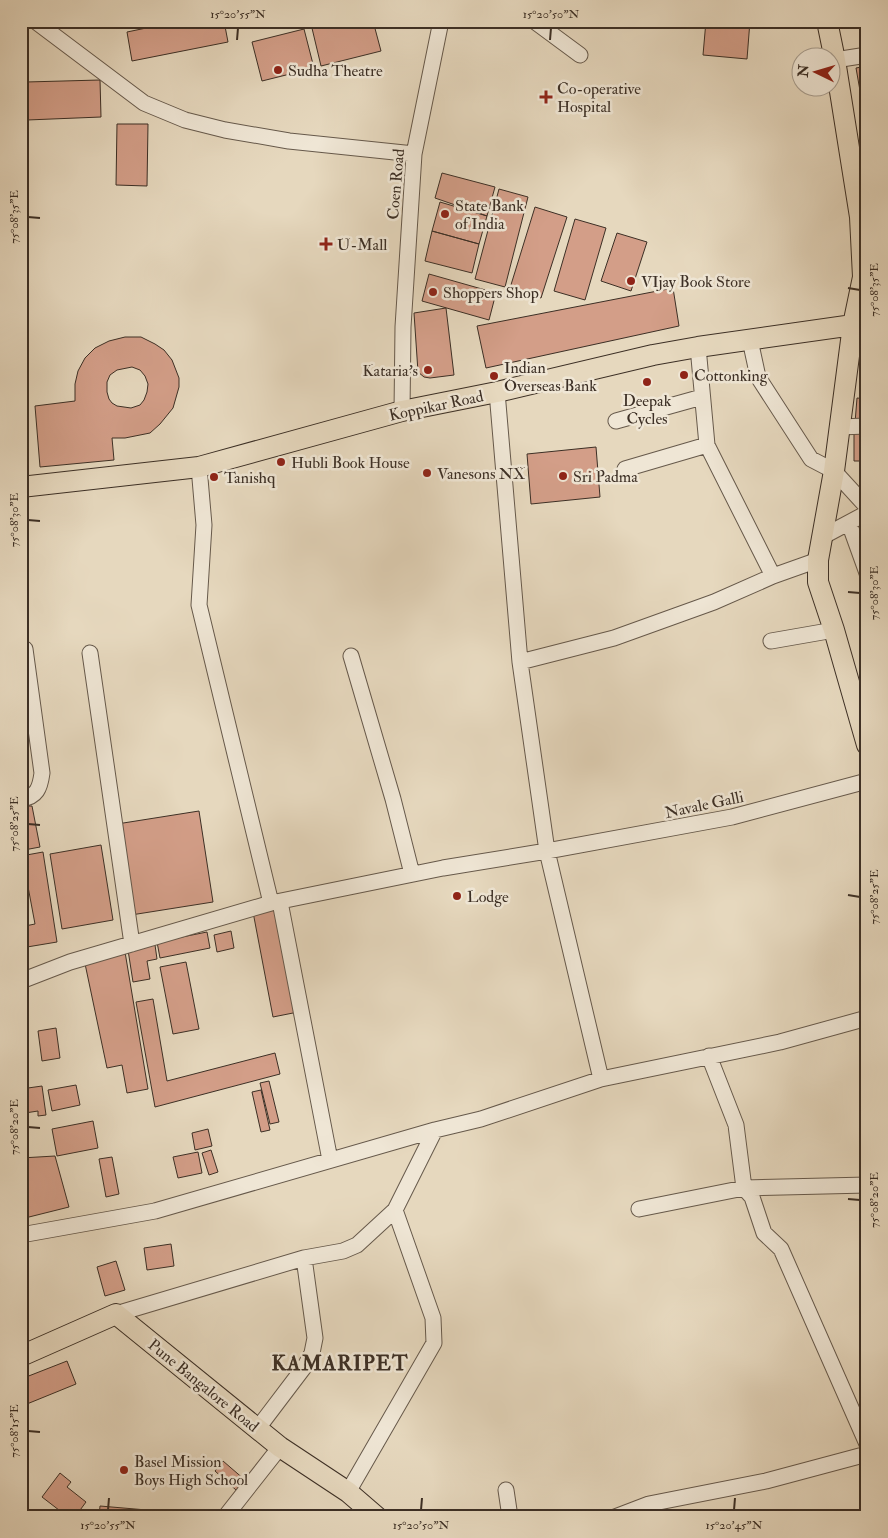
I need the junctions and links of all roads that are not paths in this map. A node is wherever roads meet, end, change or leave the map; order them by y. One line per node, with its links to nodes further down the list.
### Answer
1 (34, 21): 10 (street)
2 (441, 21): 10 (street, Coen Road)
3 (534, 21): 6 (street)
4 (827, 21): 5 (main road)
5 (833, 48)
6 (580, 55)
7 (867, 55): 8 (street)
8 (840, 59)
9 (840, 91): 11 (main road)
10 (414, 154): 16 (street, Coen Road)
11 (860, 326): 12 (main road, Koppikar Road); 19 (main road)
12 (750, 340): 13 (main road, Koppikar Road); 23 (street)
13 (698, 347): 14 (main road, Koppikar Road); 15 (street)
14 (497, 392): 16 (main road, Koppikar Road); 37 (street)
15 (702, 397): 17 (street); 20 (street)
16 (402, 411): 21 (main road, Koppikar Road)
17 (616, 421)
18 (867, 426): 19 (street)
19 (839, 427): 23 (main road)
20 (707, 445): 22 (street); 31 (street)
21 (199, 467): 24 (main road, Koppikar Road); 43 (street)
22 (625, 469)
23 (834, 471): 25 (street); 28 (main road)
24 (21, 487)
25 (867, 507)
26 (867, 513): 27 (street)
27 (849, 523): 28 (street); 30 (street)
28 (822, 536): 29 (main road)
29 (818, 560): 31 (street); 32 (main road)
30 (867, 573)
31 (772, 576): 37 (street)
32 (834, 630): 33 (street); 38 (main road)
33 (771, 641)
34 (26, 650): 40 (street)
35 (90, 653): 44 (street)
36 (351, 656): 42 (street)
37 (520, 662): 41 (street)
38 (867, 745)
39 (867, 781): 41 (street, Navale Galli)
40 (21, 799)
41 (547, 851): 42 (street, Navale Galli); 48 (street)
42 (412, 874): 43 (street, Navale Galli)
43 (276, 902): 44 (street, Navale Galli); 50 (street)
44 (132, 944): 45 (street, Navale Galli)
45 (21, 981)
46 (867, 1018): 47 (street)
47 (709, 1056): 48 (street); 52 (street)
48 (601, 1079): 49 (street)
49 (435, 1130): 50 (street); 54 (street)
50 (330, 1160): 55 (street)
51 (867, 1185): 52 (street)
52 (744, 1188): 53 (street); 60 (street)
53 (639, 1209)
54 (395, 1210): 56 (street); 64 (street)
55 (21, 1235)
56 (304, 1258): 57 (street); 59 (street)
57 (116, 1314): 58 (main road); 59 (main road, Pune Bangalore Road)
58 (21, 1356)
59 (258, 1428): 61 (main road, Pune Bangalore Road)
60 (867, 1444)
61 (280, 1447): 64 (main road, Pune Bangalore Road); 65 (street)
62 (867, 1454): 68 (street)
63 (506, 1490): 67 (street)
64 (348, 1492): 66 (main road, Pune Bangalore Road)
65 (225, 1517)
66 (377, 1517)
67 (510, 1517)
68 (615, 1517)

